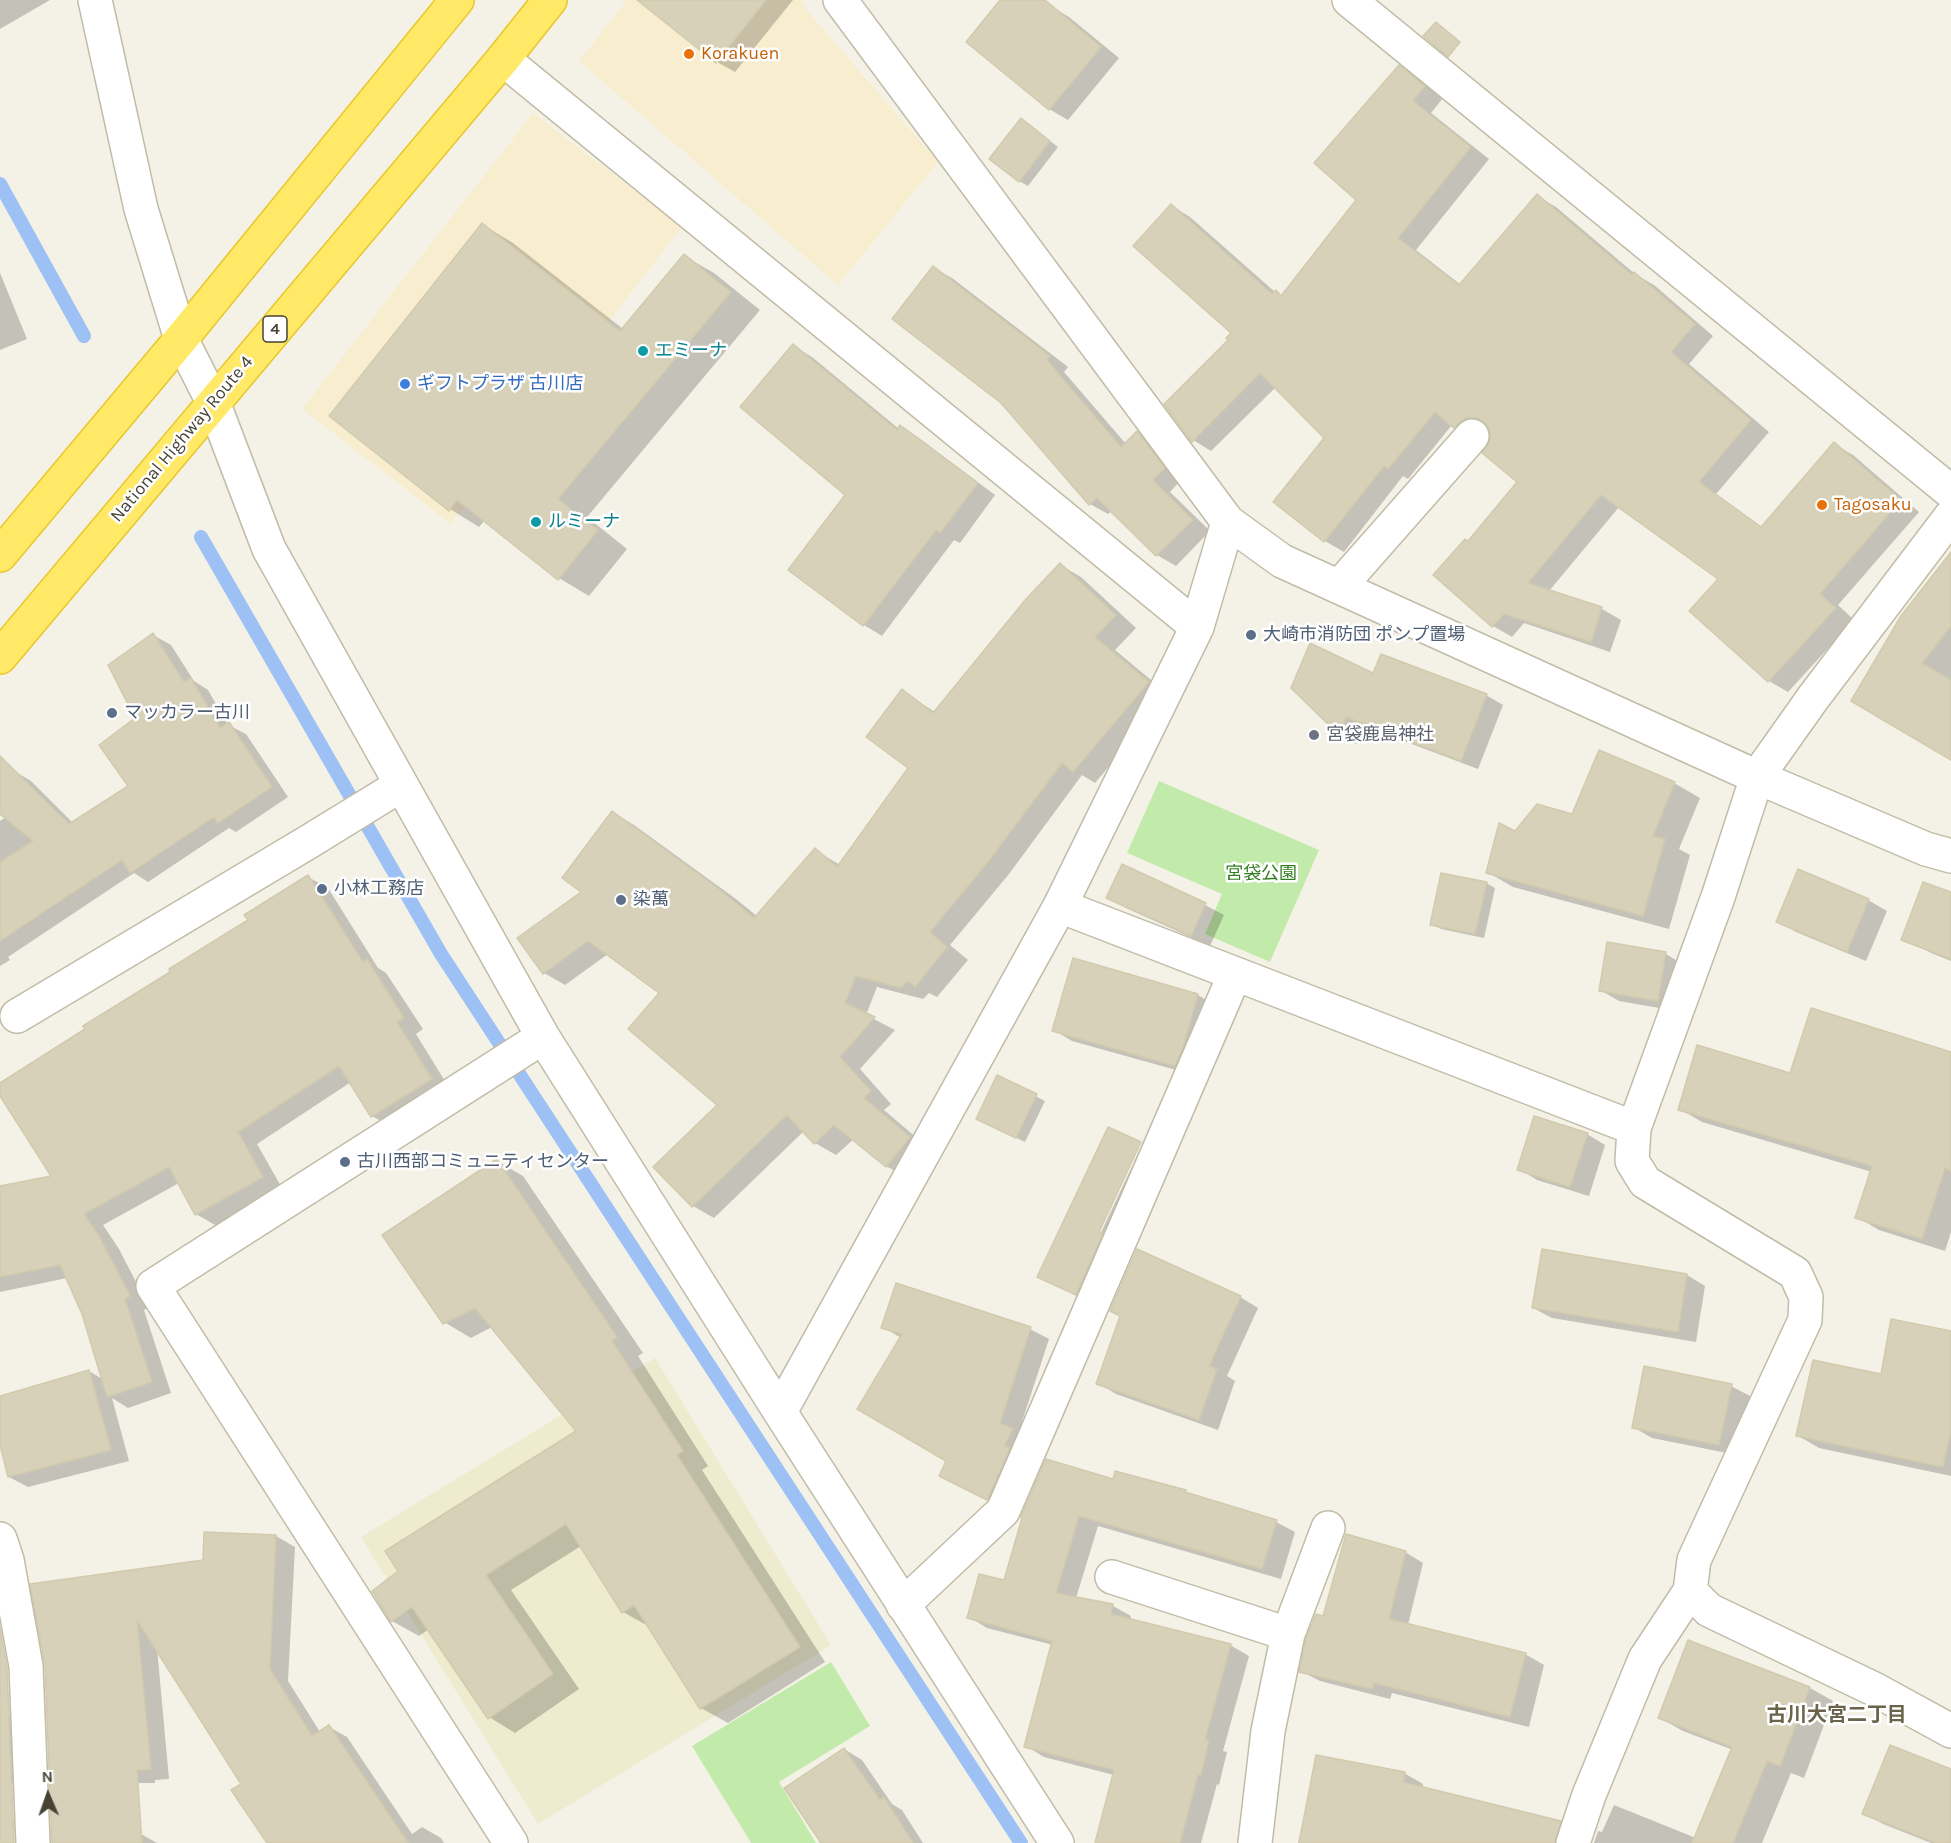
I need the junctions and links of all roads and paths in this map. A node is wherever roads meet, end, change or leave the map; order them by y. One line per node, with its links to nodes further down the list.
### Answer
1 (95, 0): 7 (street)
2 (457, 0): 7 (highway)
3 (550, 0): 6 (highway, National Highway Route 4 / 4)
4 (840, 0): 12 (street)
5 (1349, 0): 10 (street)
6 (503, 59): 8 (highway, National Highway Route 4 / 4); 15 (street)
7 (181, 339): 8 (street); 13 (highway)
8 (213, 402): 16 (highway, National Highway Route 4 / 4); 18 (street)
9 (1472, 436): 14 (street)
10 (1951, 492)
11 (1951, 516): 17 (street)
12 (1228, 522): 14 (street); 15 (street)
13 (0, 555)
14 (1339, 587): 17 (street)
15 (1197, 627): 20 (street)
16 (0, 657)
17 (1757, 777): 19 (street); 24 (street)
18 (389, 792): 22 (street); 23 (street)
19 (1951, 856)
20 (1060, 906): 21 (street); 25 (street)
21 (1235, 974): 24 (street); 30 (street)
22 (17, 1016)
23 (533, 1044): 25 (street); 34 (street)
24 (1634, 1128): 29 (street)
25 (780, 1412): 30 (street)
26 (1328, 1528): 31 (street)
27 (0, 1539): 33 (street)
28 (1112, 1577): 31 (street)
29 (1690, 1591): 32 (street); 37 (street)
30 (903, 1605): 35 (street)
31 (1288, 1634): 36 (street)
32 (1951, 1731)
33 (33, 1843)
34 (512, 1843)
35 (1057, 1843)
36 (1255, 1843)
37 (1573, 1843)

